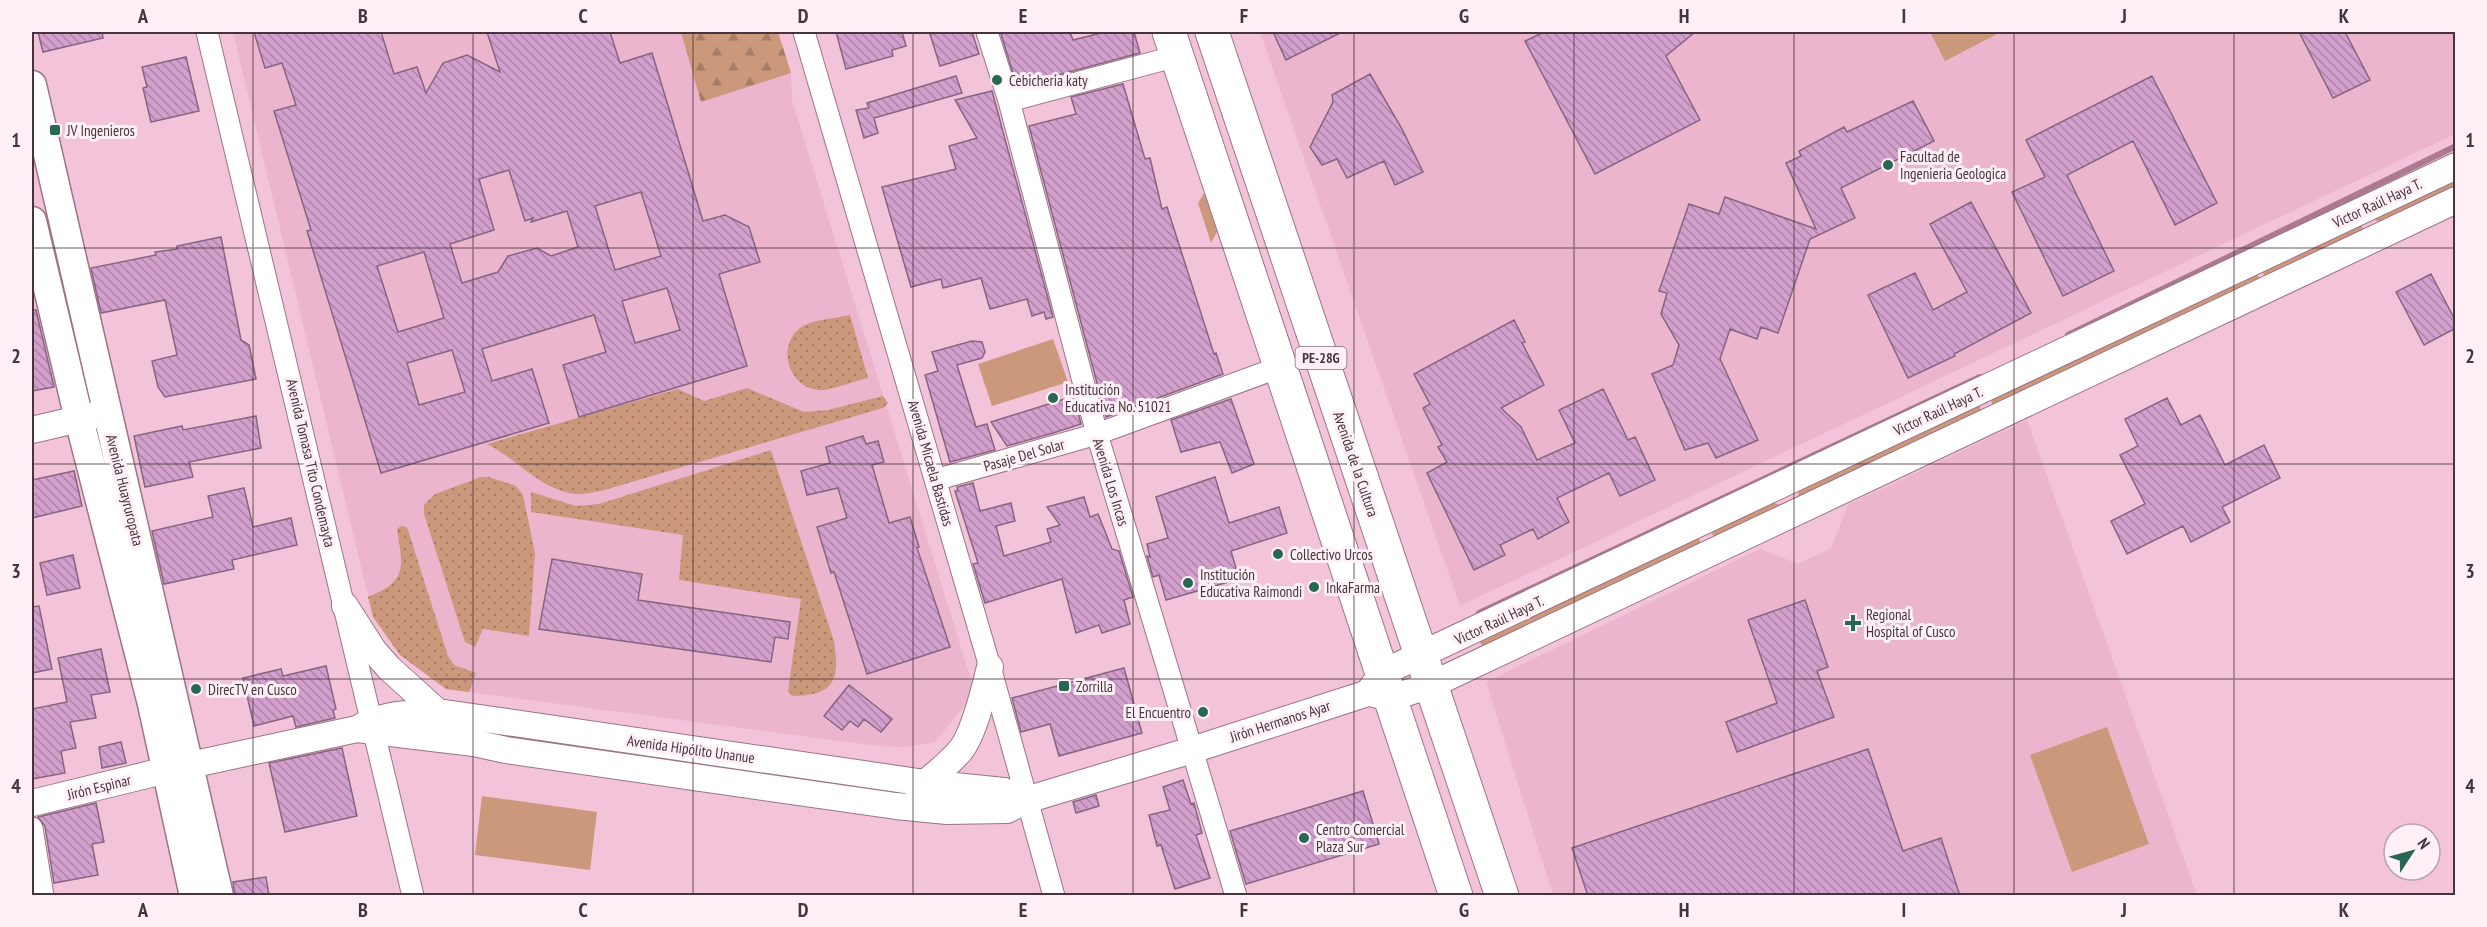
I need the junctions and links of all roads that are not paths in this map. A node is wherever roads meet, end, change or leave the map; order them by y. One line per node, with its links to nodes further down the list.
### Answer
1 (207, 32): 18 (street, Avenida Tomasa Tito Condemayta)
2 (804, 32): 17 (street, Avenida Micaela Bastidas)
3 (987, 32): 7 (street, Avenida Los Incas)
4 (1212, 32): 20 (highway, Avenida de la Cultura / PE-28G)
5 (1173, 44): 7 (street); 13 (highway, PE-28G)
6 (32, 85): 14 (main road, Avenida Huayruropata)
7 (1009, 101): 16 (street, Avenida Los Incas)
8 (2456, 166): 10 (street, Victor Raúl Haya T.)
9 (2456, 200): 12 (street, Victor Raúl Haya T.)
10 (2363, 210): 12 (street); 20 (street, Victor Raúl Haya T.)
11 (32, 221): 14 (main road, Avenida Huayruropata)
12 (2376, 238): 20 (street, Victor Raúl Haya T.)
13 (1280, 367): 16 (street, Pasaje Del Solar); 21 (highway, PE-28G)
14 (92, 416): 15 (street); 26 (main road, Avenida Huayruropata)
15 (32, 430)
16 (1097, 434): 17 (street, Pasaje Del Solar); 25 (street, Avenida Los Incas)
17 (935, 480): 19 (street, Avenida Micaela Bastidas)
18 (345, 606): 22 (street); 23 (street, Avenida Tomasa Tito Condemayta)
19 (990, 667): 27 (street); 28 (street, Avenida Micaela Bastidas)
20 (1426, 671): 21 (street, Jirón Hermanos Ayar); 39 (highway, Avenida de la Cultura)
21 (1380, 688): 25 (street, Jirón Hermanos Ayar); 38 (highway)
22 (438, 712): 23 (street, Avenida Hipólito Unanue); 24 (street); 27 (street, Avenida Hipólito Unanue)
23 (368, 727): 24 (street, Avenida Hipólito Unanue); 26 (street, Avenida Hipólito Unanue); 35 (street, Avenida Tomasa Tito Condemayta)
24 (474, 743): 30 (street, Avenida Hipólito Unanue)
25 (1192, 750): 28 (street, Avenida Hipólito Unanue); 37 (street, Avenida Los Incas)
26 (179, 767): 29 (street, Jirón Espinar); 33 (main road, Avenida Huayruropata); 34 (main road, Avenida Huayruropata)
27 (925, 783): 28 (street, Avenida Hipólito Unanue); 30 (street)
28 (1026, 800): 30 (street, Avenida Hipólito Unanue); 36 (street, Avenida Micaela Bastidas)
29 (32, 803)
30 (896, 806)
31 (32, 828): 32 (street)
32 (44, 896)
33 (194, 896)
34 (219, 896)
35 (413, 896)
36 (1054, 896)
37 (1236, 896)
38 (1456, 896)
39 (1502, 896)

